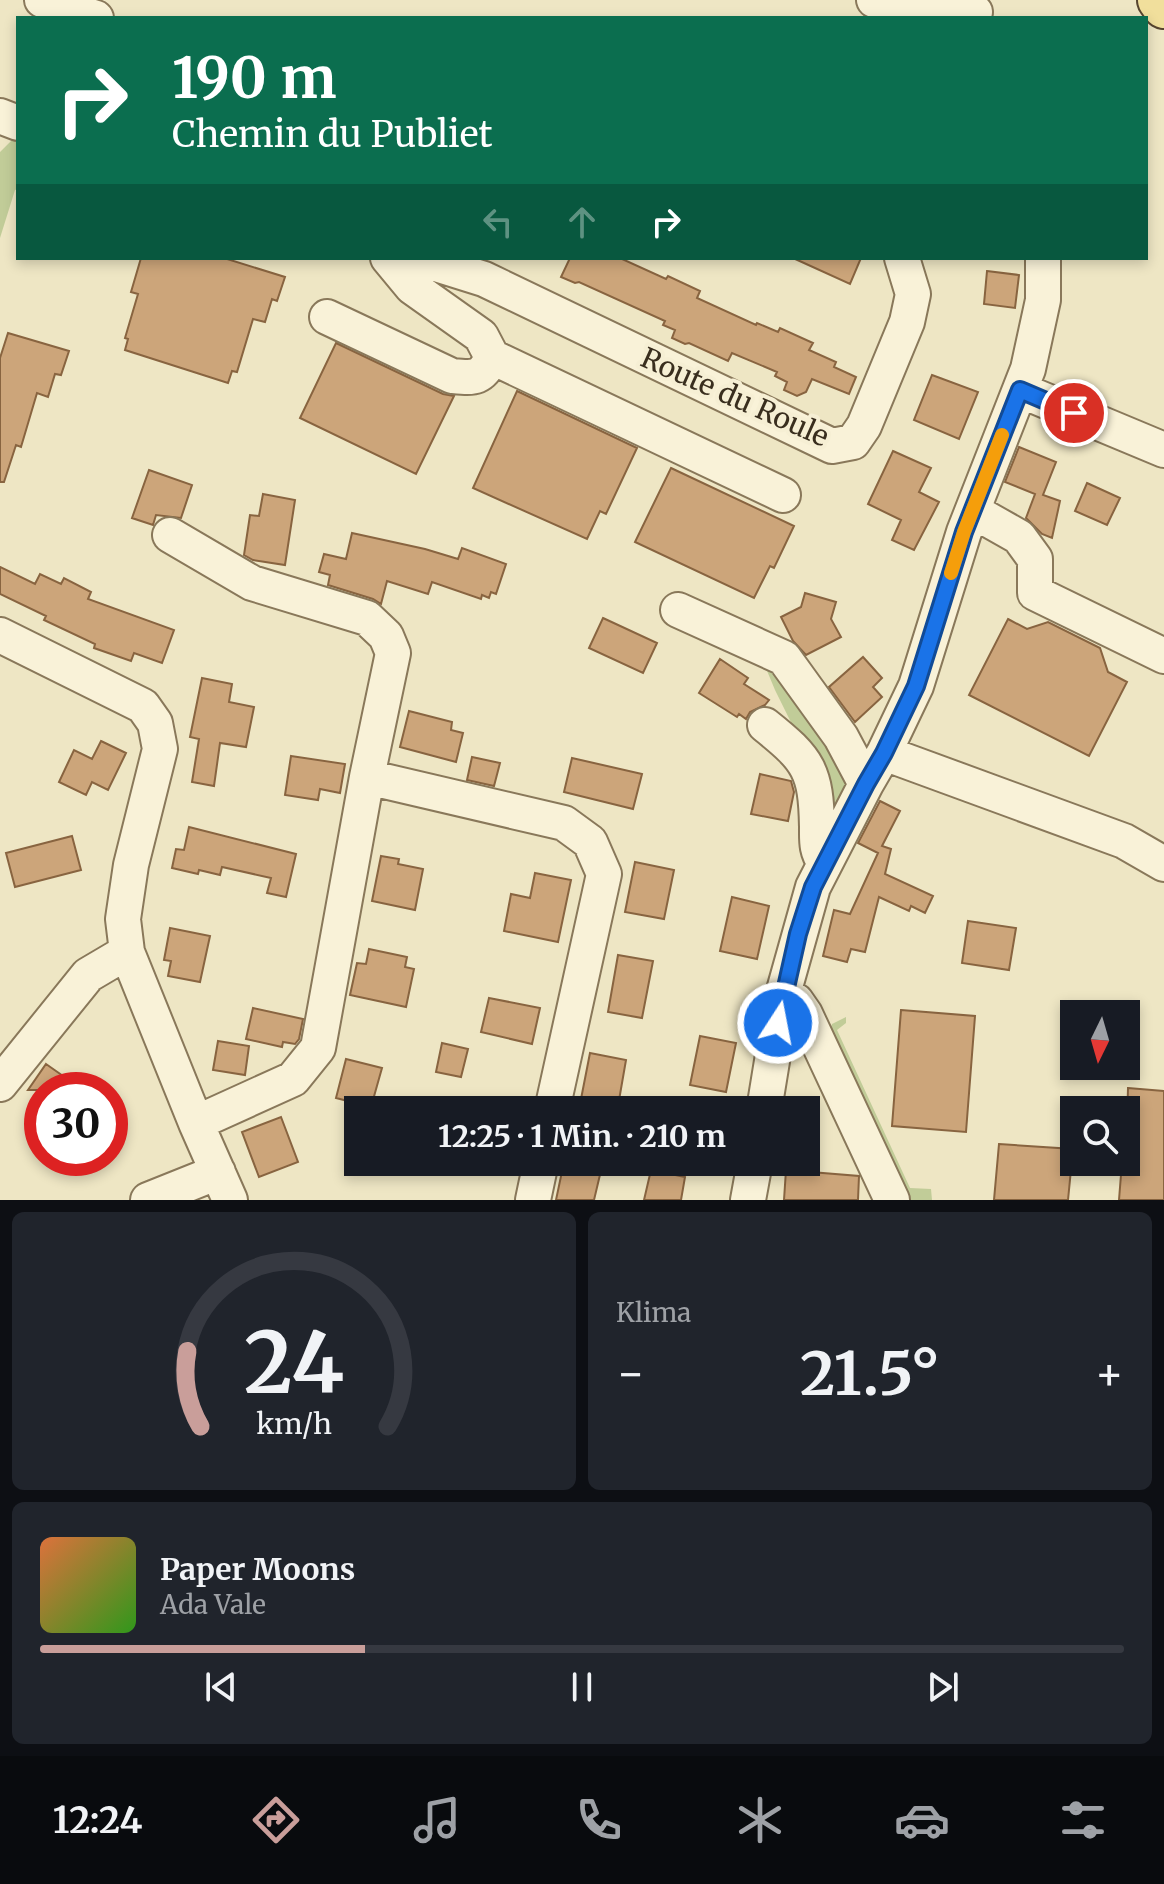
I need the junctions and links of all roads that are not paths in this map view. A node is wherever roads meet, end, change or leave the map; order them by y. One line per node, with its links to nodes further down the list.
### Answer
1 (42, 0): 6 (street)
2 (874, 0): 5 (street)
3 (1159, 0): 4 (main road)
4 (1164, 7)
5 (975, 10)
6 (91, 16)
7 (390, 260): 13 (street)
8 (431, 260): 11 (street, Route du Roule)
9 (903, 260): 11 (street, Route du Roule)
10 (1043, 260): 14 (street)
11 (489, 268)
12 (327, 317): 13 (street)
13 (492, 357): 16 (street)
14 (1020, 390): 15 (street); 17 (street)
15 (1164, 450)
16 (783, 495)
17 (973, 511): 21 (street); 23 (street)
18 (170, 535): 24 (street)
19 (678, 610): 25 (street)
20 (0, 635): 28 (street)
21 (1164, 656)
22 (765, 725): 26 (street)
23 (884, 753): 25 (street); 27 (street)
24 (367, 777): 31 (street); 33 (street)
25 (866, 784): 26 (street)
26 (825, 863): 29 (street)
27 (1164, 864)
28 (127, 952): 30 (street); 33 (street)
29 (783, 994): 32 (street); 40 (street)
30 (0, 1084)
31 (555, 1096)
32 (766, 1096)
33 (196, 1123): 36 (street)
34 (538, 1176): 38 (street)
35 (752, 1176): 39 (street)
36 (224, 1186): 37 (street)
37 (148, 1200)
38 (533, 1200)
39 (748, 1200)
40 (892, 1200)

